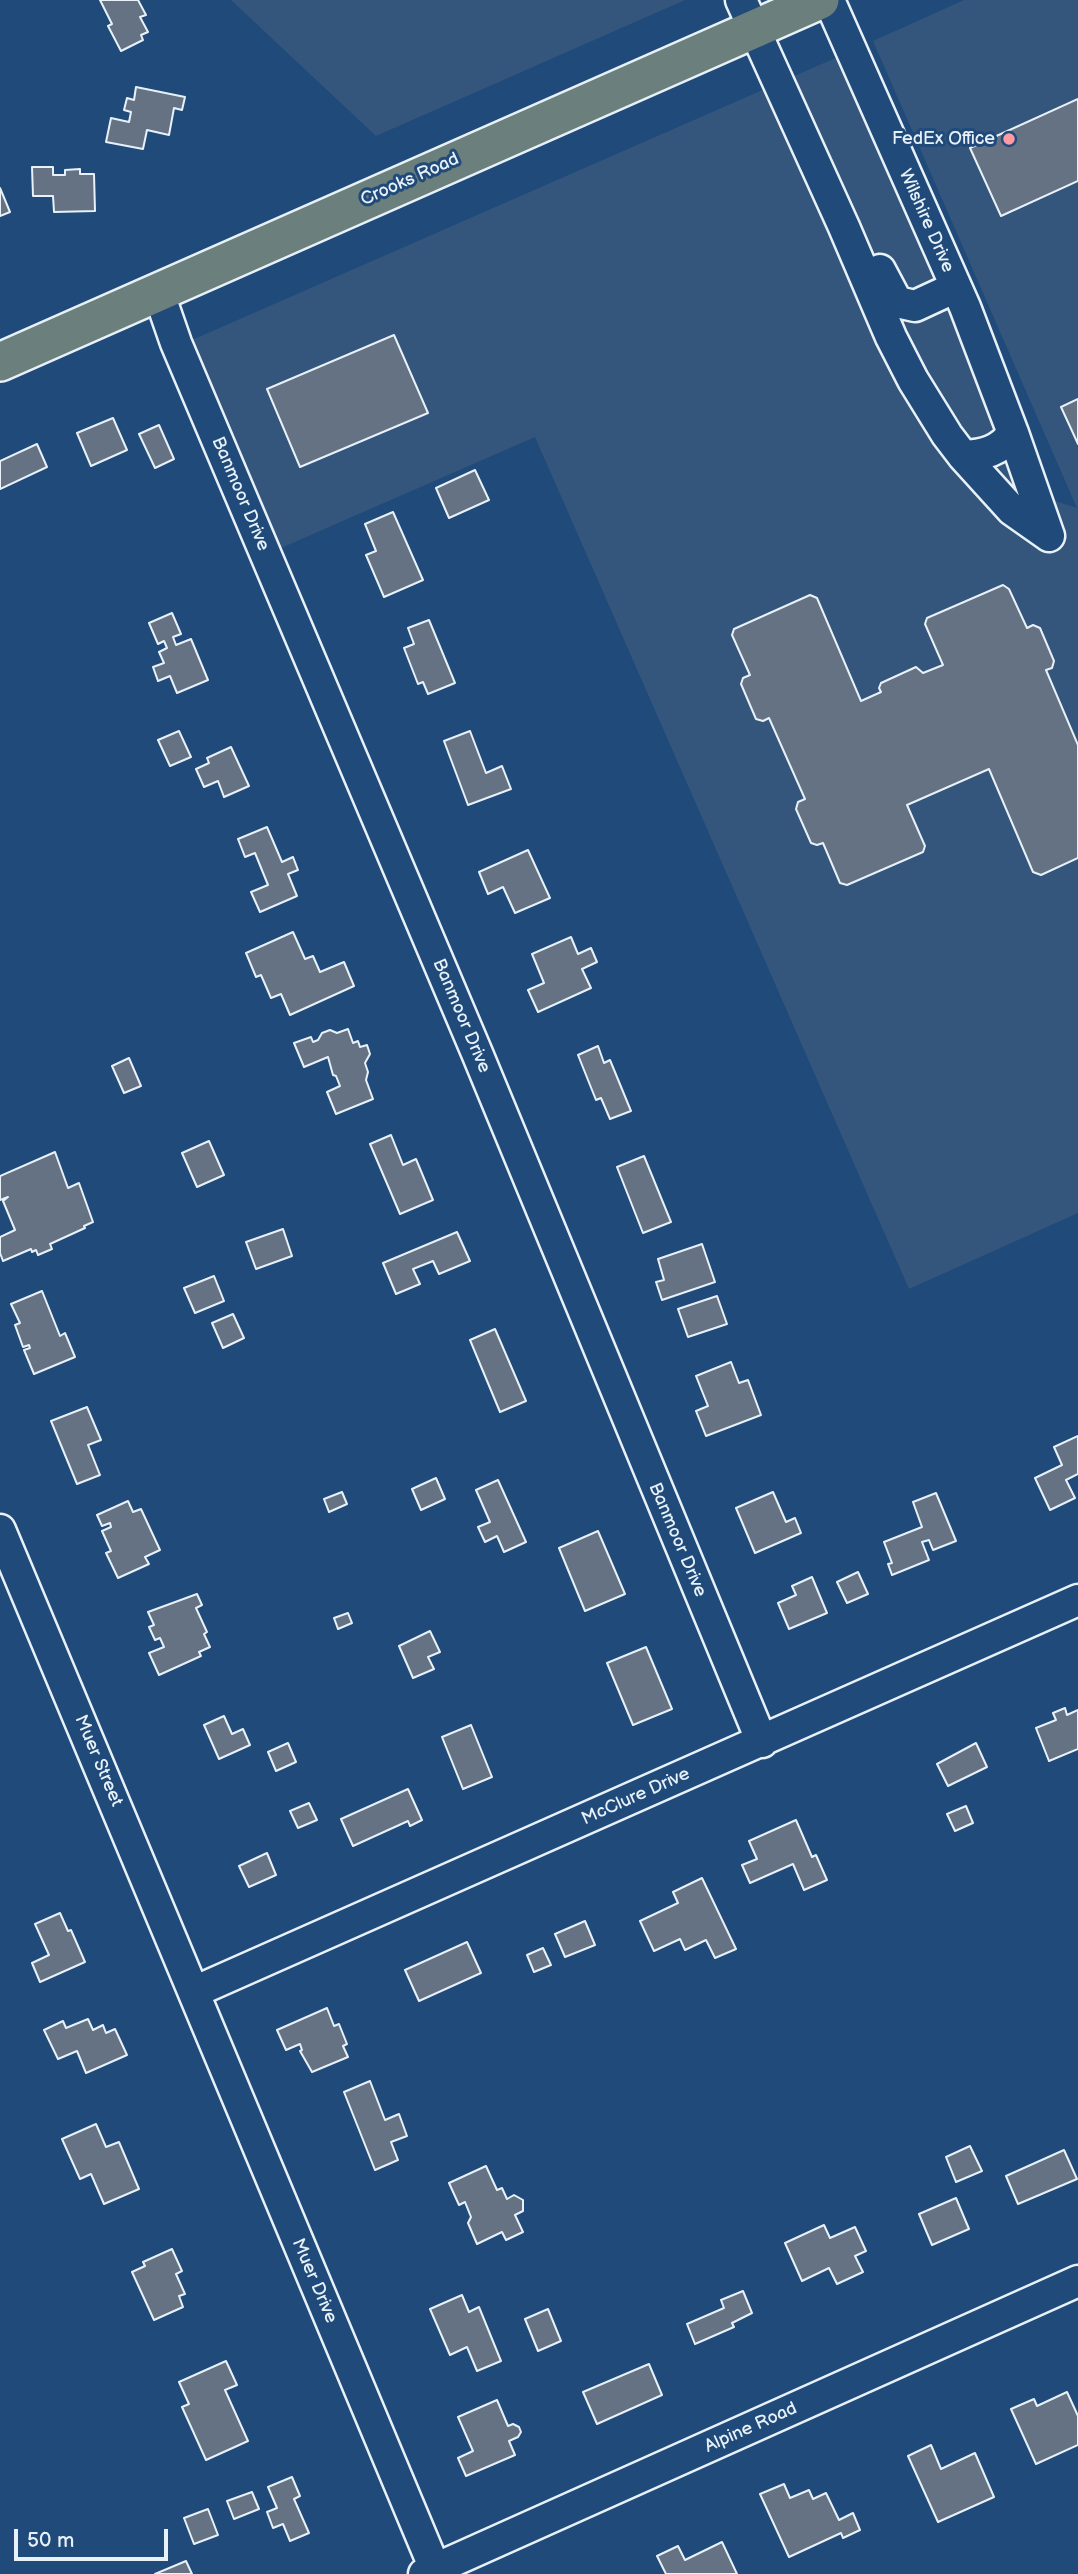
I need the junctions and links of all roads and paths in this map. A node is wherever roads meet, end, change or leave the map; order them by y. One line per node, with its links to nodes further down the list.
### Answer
1 (820, 0): 3 (main road, Crooks Road)
2 (829, 0): 5 (street, Wilshire Drive)
3 (748, 15): 4 (street, Wilshire Drive); 6 (main road, Crooks Road)
4 (844, 227): 5 (street, Wilshire Drive); 9 (street, Wilshire Drive)
5 (956, 287): 8 (street, Wilshire Drive)
6 (158, 291): 7 (main road, Crooks Road); 12 (street, Banmoor Drive)
7 (0, 362)
8 (1013, 433): 9 (street); 9 (street, Wilshire Drive)
9 (962, 456)
10 (0, 1531): 13 (street, Muer Street)
11 (1078, 1600): 12 (street, McClure Drive)
12 (762, 1742): 13 (street, McClure Drive)
13 (194, 1992): 15 (street, Muer Drive)
14 (1078, 2281): 15 (street, Alpine Road)
15 (429, 2572)

